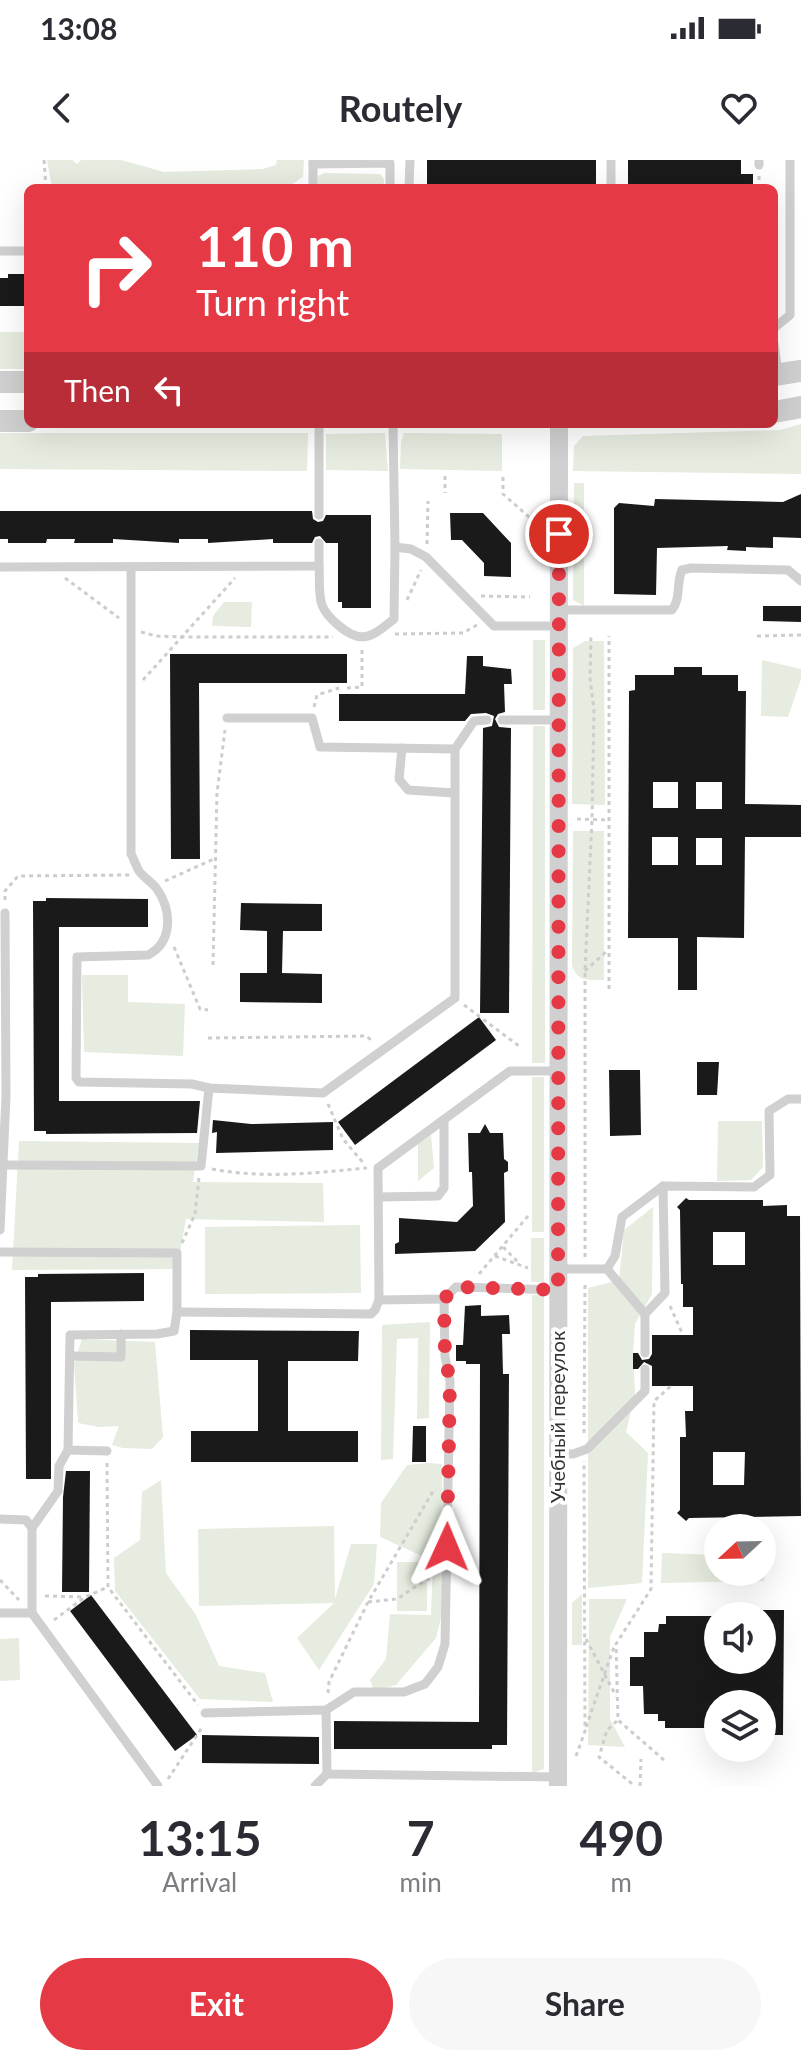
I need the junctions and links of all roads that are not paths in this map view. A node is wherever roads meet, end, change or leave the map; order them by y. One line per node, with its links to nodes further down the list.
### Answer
1 (410, 160): 7 (lane)
2 (611, 160): 8 (lane)
3 (790, 160): 11 (lane)
4 (313, 162): 5 (lane); 6 (lane)
5 (313, 184)
6 (390, 184)
7 (409, 184)
8 (611, 184)
9 (0, 251): 10 (lane)
10 (24, 251)
11 (796, 315): 12 (lane)
12 (778, 326)
13 (801, 371): 14 (street)
14 (778, 375)
15 (0, 382): 16 (street)
16 (24, 382)
17 (801, 407): 18 (street)
18 (778, 411)
19 (0, 421): 20 (street)
20 (24, 421)
21 (319, 428): 24 (lane)
22 (393, 428): 26 (lane)
23 (559, 428): 31 (street, Учебный переулок)
24 (319, 515)
25 (319, 543): 27 (lane)
26 (395, 547): 27 (lane); 31 (lane)
27 (319, 566): 29 (lane)
28 (0, 567): 29 (lane)
29 (131, 567): 41 (lane)
30 (801, 581): 31 (lane)
31 (559, 618): 35 (street, Учебный переулок)
32 (227, 718): 36 (lane)
33 (487, 720): 37 (lane)
34 (502, 720): 35 (lane)
35 (559, 720): 40 (street, Учебный переулок)
36 (402, 748): 37 (lane); 38 (lane)
37 (455, 749): 38 (lane)
38 (454, 793): 41 (lane)
39 (5, 913): 44 (lane)
40 (558, 1071): 43 (lane); 50 (street, Учебный переулок)
41 (209, 1088): 45 (lane)
42 (801, 1099): 46 (lane)
43 (444, 1120): 47 (lane); 47 (lane)
44 (2, 1124): 45 (lane)
45 (3, 1165): 48 (lane)
46 (663, 1186): 51 (lane); 56 (lane)
47 (379, 1197): 54 (lane)
48 (0, 1230)
49 (0, 1252): 55 (lane)
50 (558, 1269): 51 (lane); 52 (street, Учебный переулок)
51 (607, 1269): 56 (lane)
52 (558, 1290): 53 (lane); 63 (street, Учебный переулок)
53 (444, 1299): 54 (lane); 68 (lane)
54 (379, 1300): 55 (lane)
55 (177, 1312): 57 (lane)
56 (645, 1314): 58 (lane)
57 (121, 1334): 59 (lane); 59 (lane)
58 (645, 1353)
59 (70, 1356): 61 (lane)
60 (645, 1369): 63 (lane)
61 (68, 1450): 62 (lane); 65 (lane)
62 (107, 1451)
63 (558, 1454): 71 (street, Учебный переулок)
64 (0, 1519): 65 (lane)
65 (32, 1528): 67 (lane)
66 (0, 1613): 67 (lane)
67 (32, 1613): 72 (lane)
68 (326, 1710): 69 (lane); 70 (lane)
69 (205, 1713)
70 (327, 1774): 71 (lane); 73 (lane)
71 (558, 1781)
72 (160, 1786)
73 (315, 1786)

